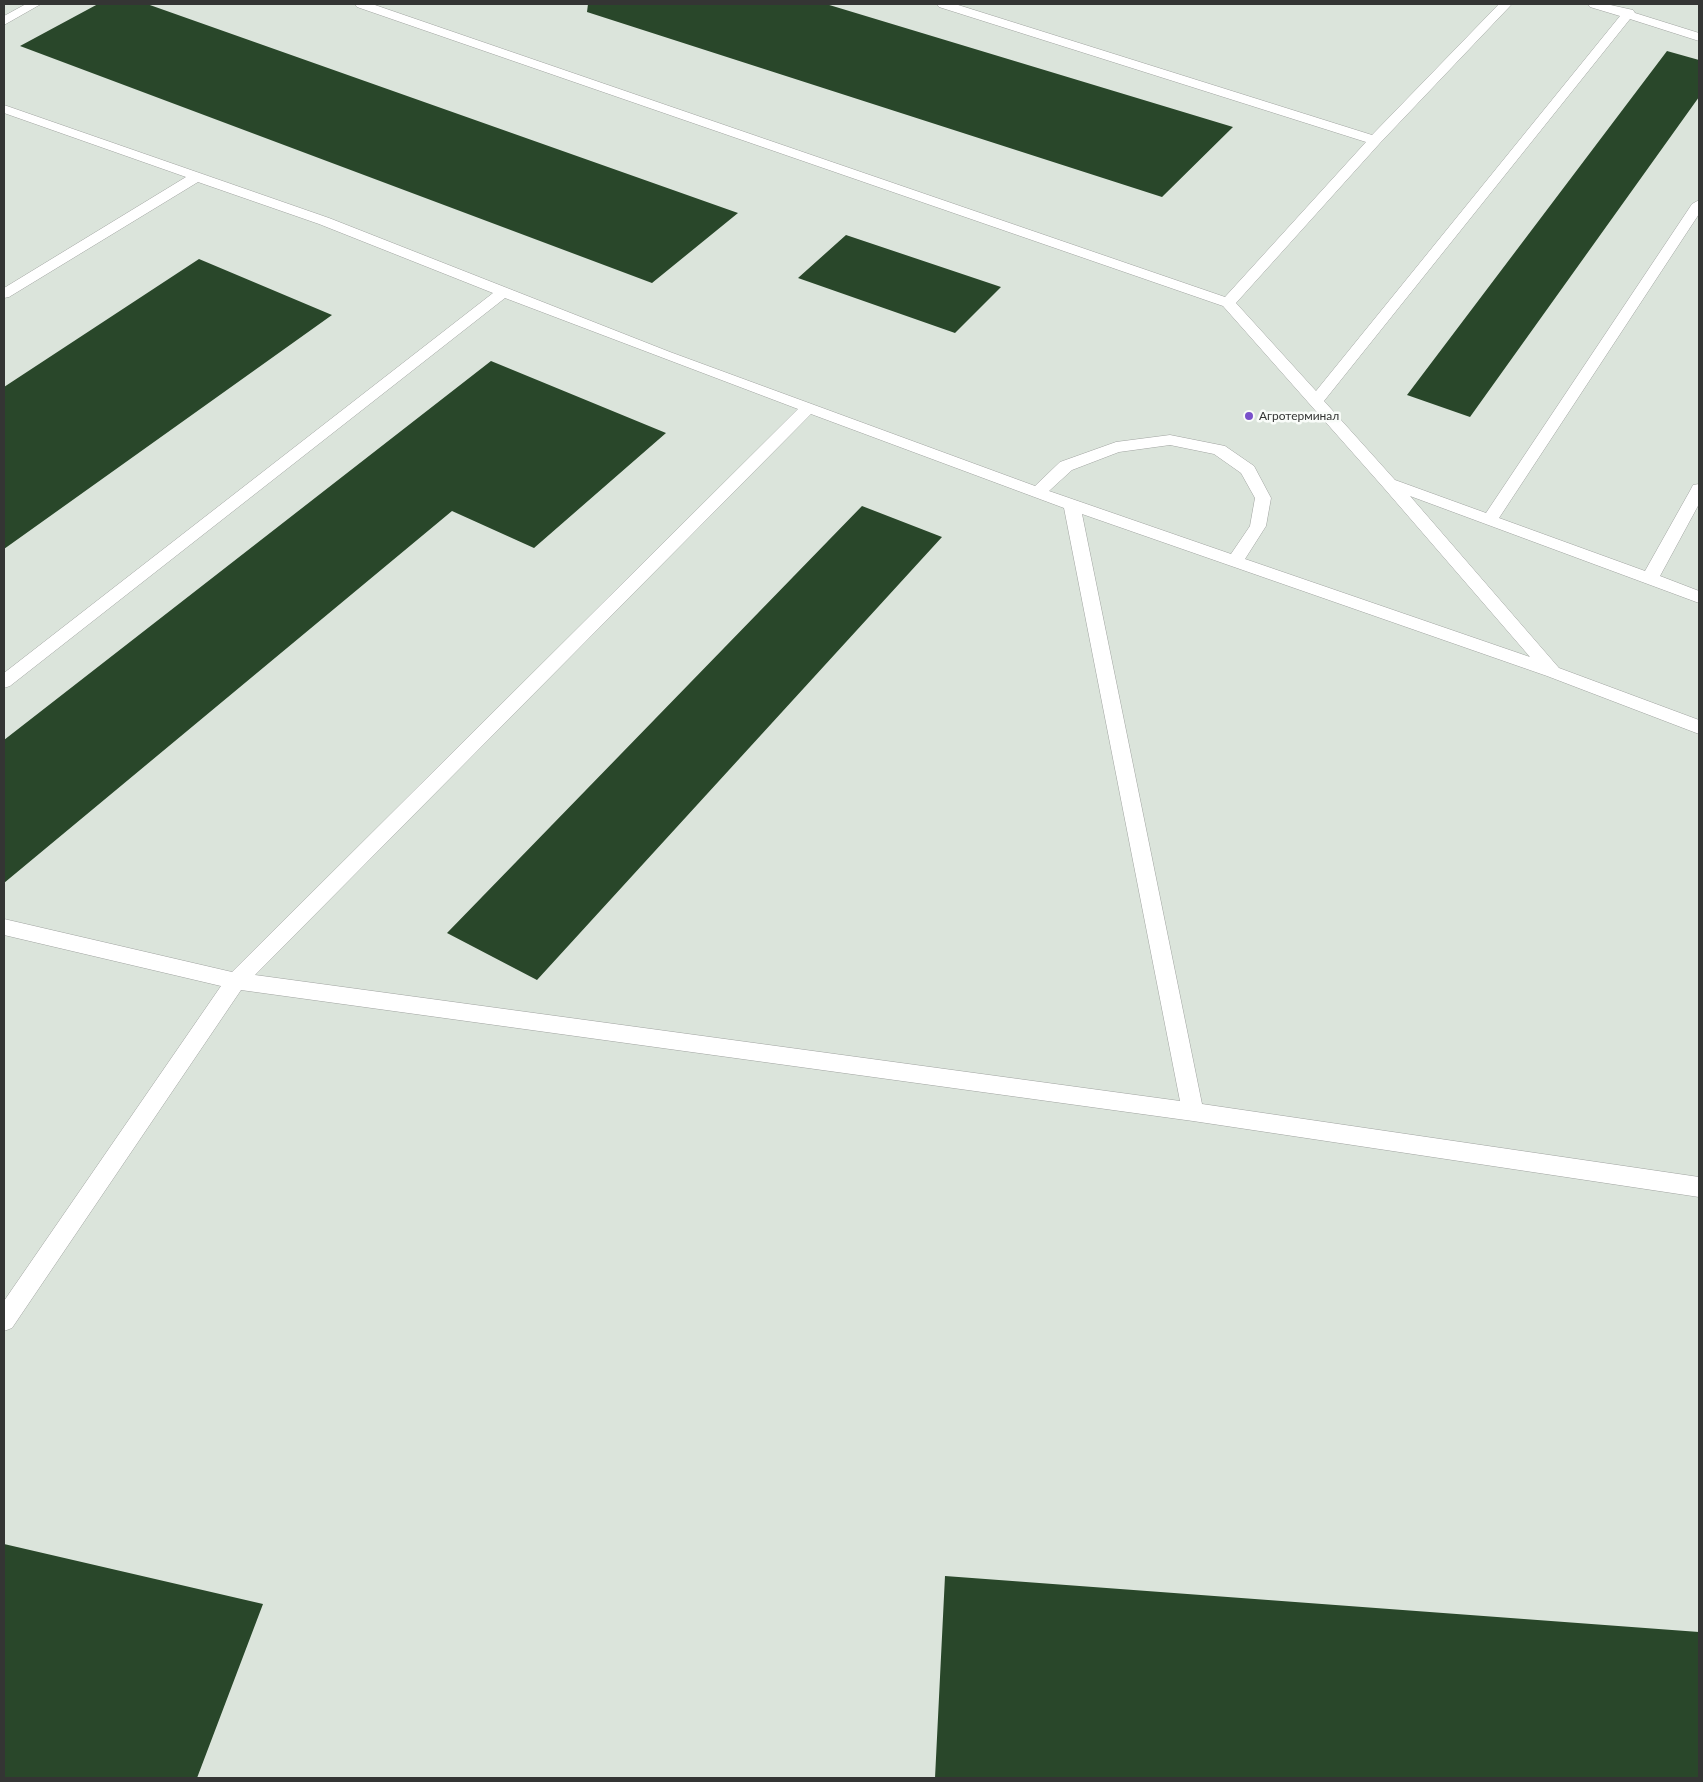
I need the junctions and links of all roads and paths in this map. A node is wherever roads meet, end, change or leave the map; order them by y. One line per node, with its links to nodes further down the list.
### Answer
1 (35, 4): 7 (lane)
2 (361, 4): 15 (lane)
3 (943, 4): 10 (lane)
4 (1506, 4): 10 (lane)
5 (1594, 4): 6 (lane)
6 (1622, 9): 8 (lane); 16 (lane)
7 (4, 21)
8 (1699, 37)
9 (4, 109): 11 (lane)
10 (1375, 140): 15 (lane)
11 (196, 177): 13 (lane); 14 (lane)
12 (1699, 204): 22 (lane)
13 (502, 293): 17 (lane); 27 (lane)
14 (4, 294)
15 (1228, 303): 16 (lane)
16 (1316, 401): 18 (lane)
17 (809, 407): 20 (lane); 30 (lane)
18 (1389, 483): 22 (lane); 26 (lane)
19 (1699, 489): 24 (lane)
20 (1038, 492): 21 (lane); 23 (lane)
21 (1072, 505): 23 (lane); 31 (lane)
22 (1490, 519): 24 (lane)
23 (1235, 560): 26 (lane)
24 (1650, 578): 25 (lane)
25 (1699, 598)
26 (1554, 672): 28 (lane)
27 (4, 682)
28 (1699, 727)
29 (4, 927): 30 (lane)
30 (236, 982): 31 (lane); 33 (lane)
31 (1193, 1112): 32 (lane)
32 (1699, 1187)
33 (4, 1320)

